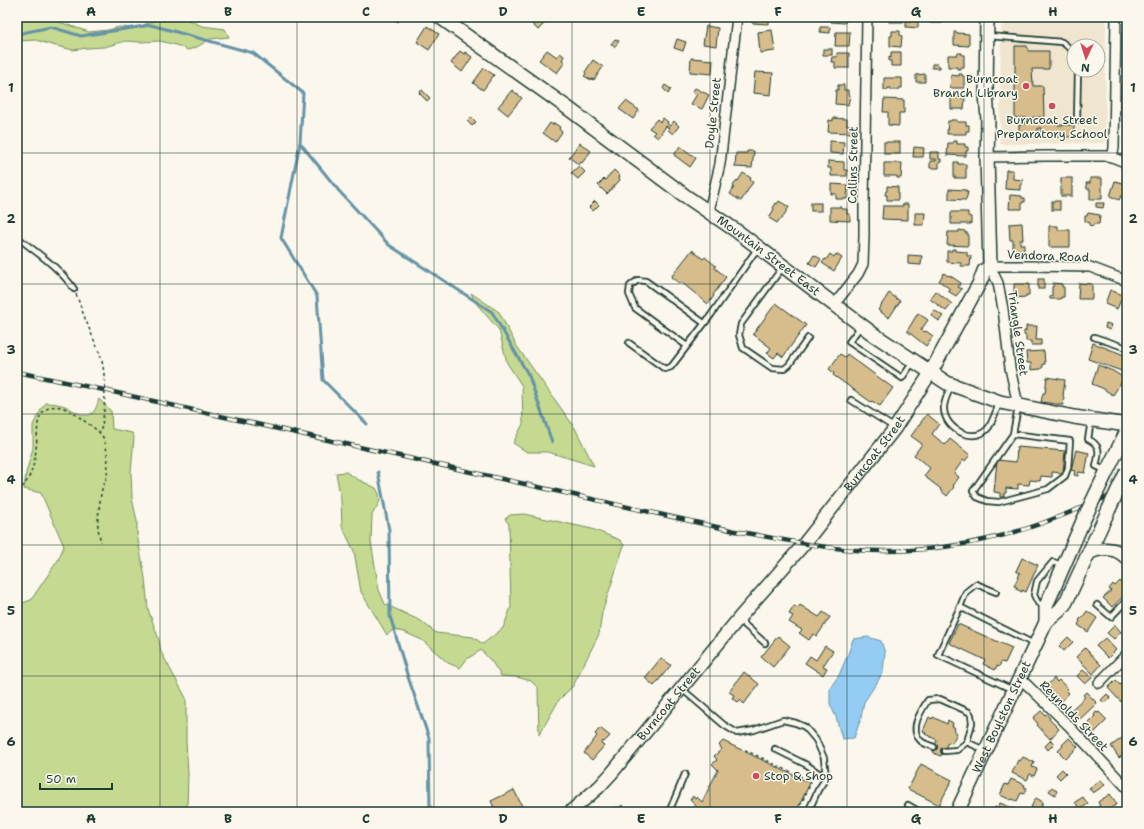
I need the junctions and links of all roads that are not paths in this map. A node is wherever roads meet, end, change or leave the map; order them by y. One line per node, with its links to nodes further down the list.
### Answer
1 (461, 17): 6 (street)
2 (736, 17): 14 (street, Doyle Street)
3 (867, 17): 21 (street, Collins Street)
4 (987, 17): 7 (main road)
5 (1116, 17): 12 (street)
6 (444, 19): 14 (main road, Mountain Street East)
7 (987, 36): 8 (lane); 11 (main road)
8 (1066, 45)
9 (1078, 78): 10 (lane)
10 (1077, 121)
11 (987, 157): 12 (street); 17 (main road)
12 (1112, 157): 13 (street)
13 (1127, 163)
14 (709, 211): 16 (main road, Mountain Street East)
15 (17, 237): 20 (lane)
16 (758, 247): 18 (main road, Mountain Street East); 22 (lane)
17 (990, 266): 19 (street, Vendora Road); 30 (main road, Burncoat Street); 34 (street, Triangle Street)
18 (783, 267): 21 (main road, Mountain Street East); 25 (lane)
19 (1127, 281)
20 (74, 289)
21 (834, 305): 23 (main road, Mountain Street East)
22 (704, 323): 27 (lane); 27 (lane)
23 (861, 325): 29 (main road, Mountain Street East); 29 (lane)
24 (1094, 336): 28 (lane)
25 (808, 338)
26 (629, 343): 27 (lane)
27 (687, 346)
28 (1127, 348)
29 (914, 361): 30 (main road, Mountain Street East)
30 (931, 372): 31 (main road, Mountain Street East); 37 (street, Burncoat Street)
31 (952, 385): 33 (main road, Mountain Street East); 33 (lane)
32 (851, 400): 37 (lane)
33 (1000, 402): 34 (main road, Mountain Street East)
34 (1018, 405): 35 (main road, Mountain Street East); 39 (lane)
35 (1092, 420): 36 (main road, Mountain Street East); 41 (lane)
36 (1127, 425)
37 (895, 428): 50 (street, Burncoat Street)
38 (1127, 431): 41 (main road, West Boylston Street)
39 (1013, 434): 39 (lane)
40 (1127, 471): 42 (main road, West Boylston Street, bridge)
41 (1106, 473): 44 (main road, West Boylston Street, bridge)
42 (1088, 553): 43 (street); 51 (main road, West Boylston Street)
43 (1127, 559)
44 (1064, 565): 48 (main road, West Boylston Street); 48 (lane)
45 (996, 592): 49 (lane)
46 (1127, 600): 47 (lane)
47 (1097, 605)
48 (1046, 606): 51 (main road, West Boylston Street)
49 (960, 608): 53 (lane); 58 (lane)
50 (738, 619): 52 (lane); 57 (street, Burncoat Street)
51 (1046, 622): 53 (main road, West Boylston Street)
52 (765, 644)
53 (1035, 645): 55 (main road, West Boylston Street)
54 (1127, 654): 56 (street)
55 (1020, 678): 58 (main road, West Boylston Street); 66 (street, Reynolds Street)
56 (1099, 683)
57 (681, 688): 65 (lane); 69 (street, Burncoat Street)
58 (1013, 690): 62 (main road, West Boylston Street)
59 (967, 742): 60 (lane); 62 (lane); 63 (lane)
60 (934, 747)
61 (775, 749): 65 (lane)
62 (985, 750): 68 (main road, West Boylston Street)
63 (944, 751)
64 (685, 774): 70 (lane)
65 (826, 778): 71 (lane)
66 (1127, 788)
67 (908, 805): 72 (lane)
68 (960, 810)
69 (570, 812)
70 (669, 812)
71 (808, 812)
72 (920, 812)

